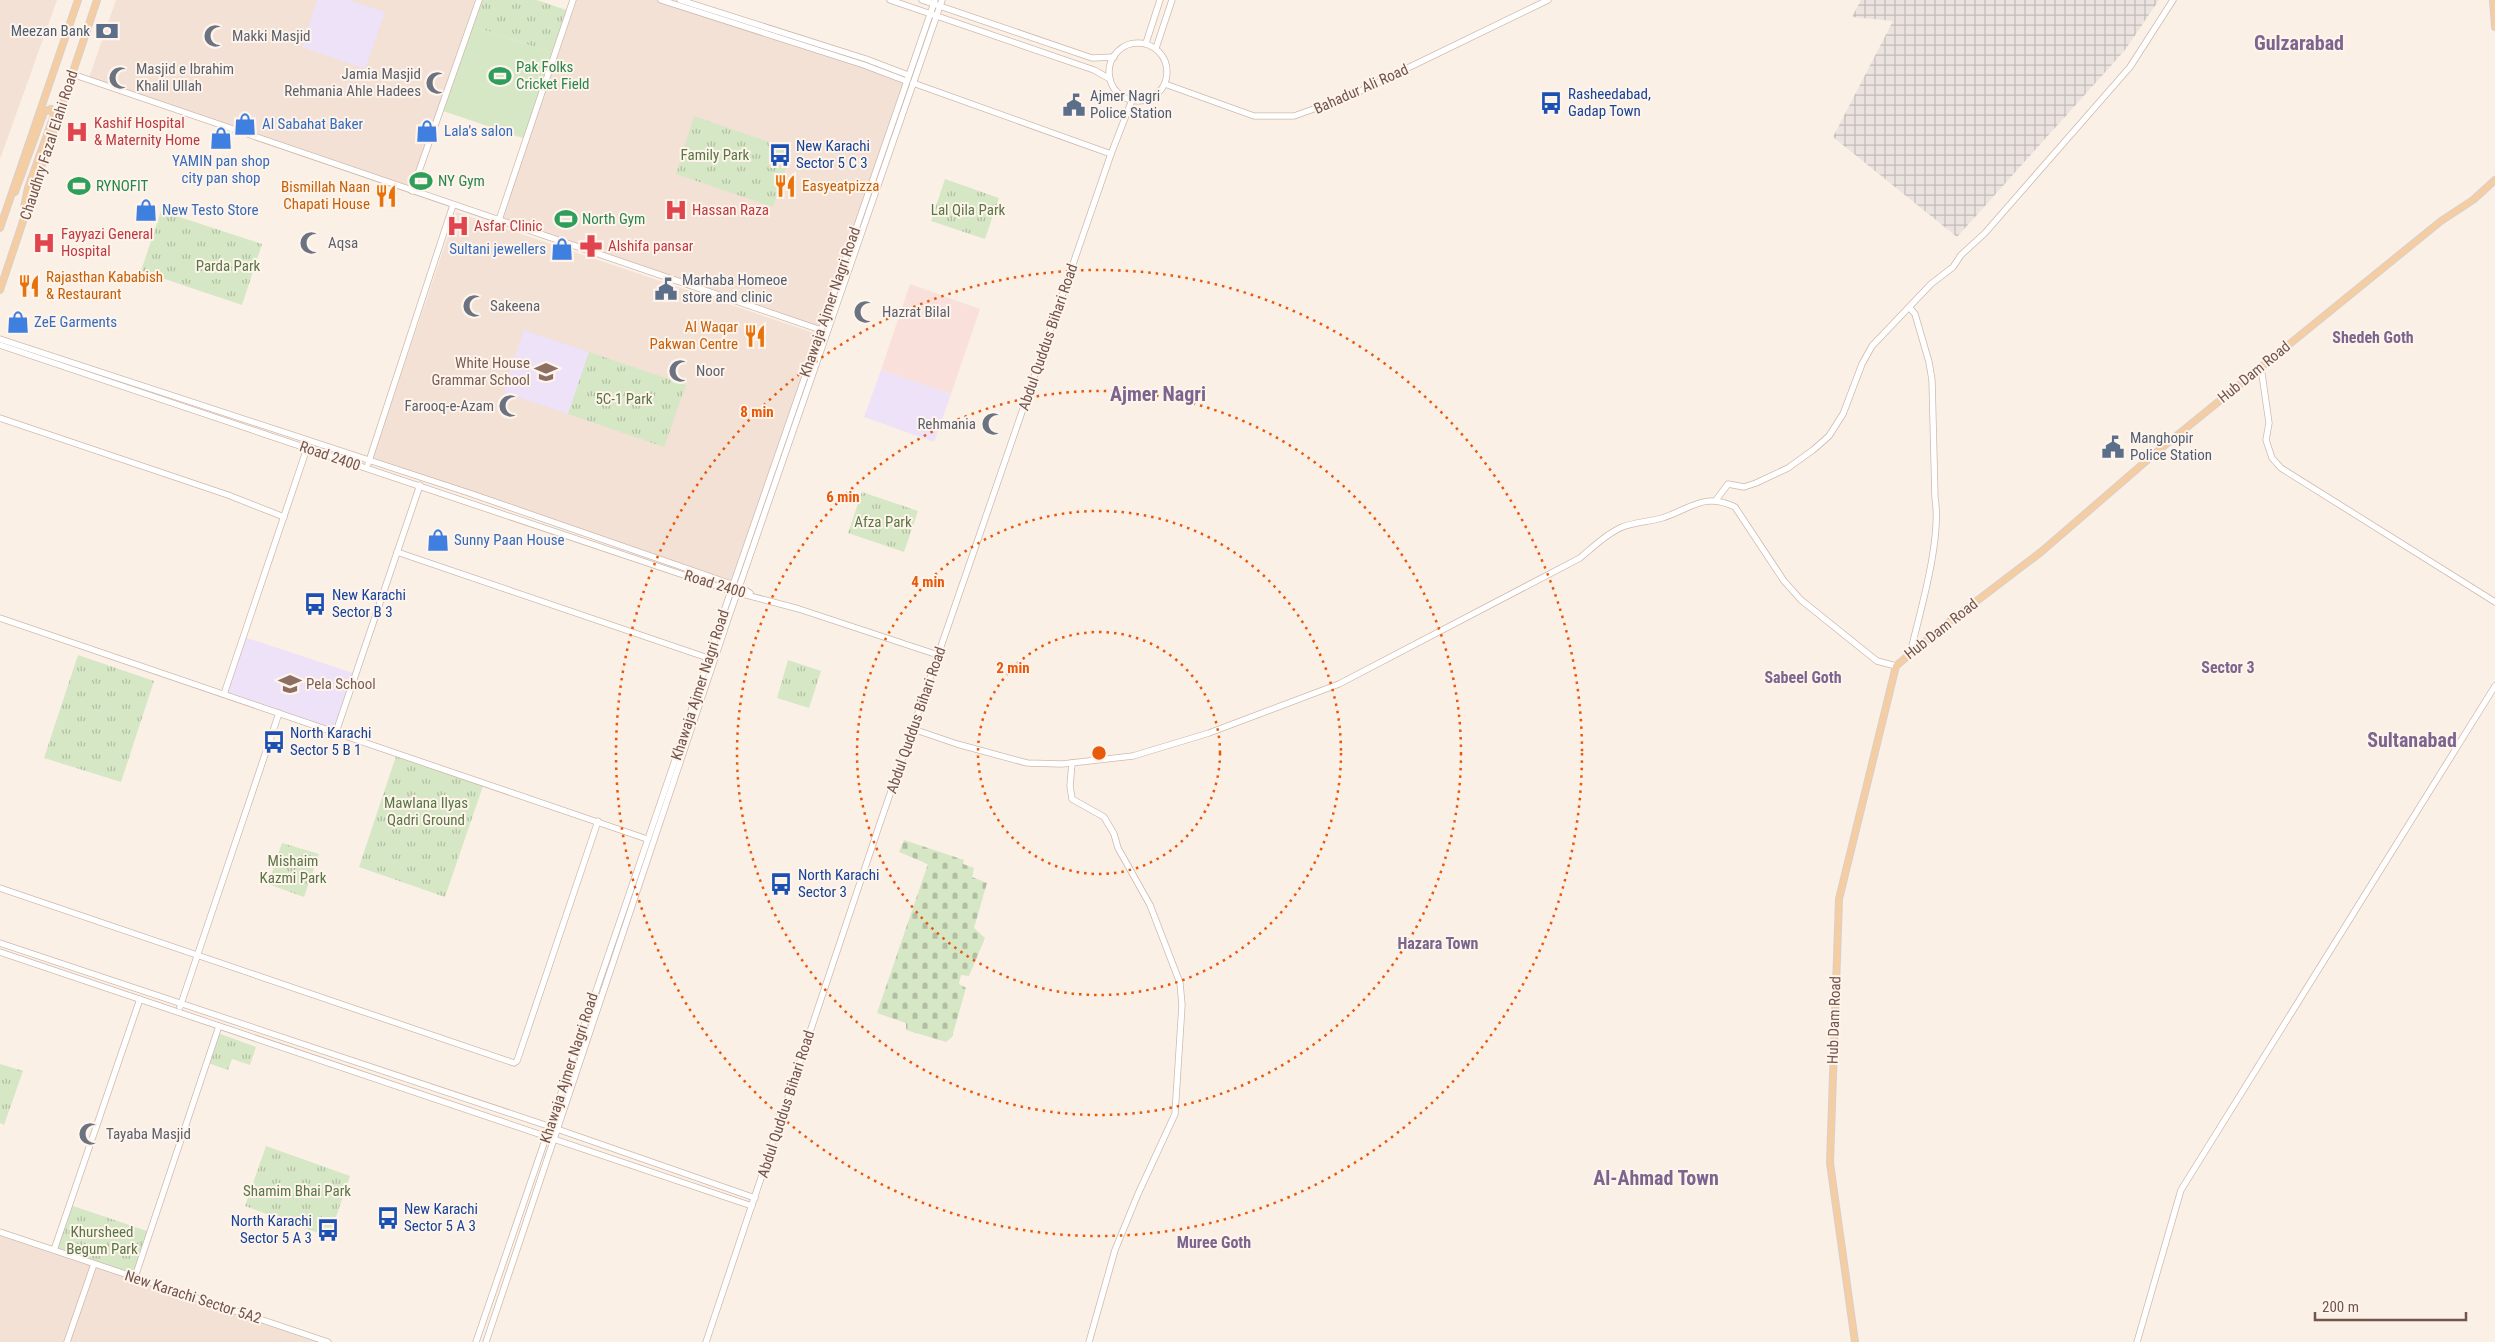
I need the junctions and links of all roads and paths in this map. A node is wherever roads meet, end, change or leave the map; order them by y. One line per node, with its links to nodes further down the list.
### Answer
1 (78, 0): 33 (main road, Chaudhry Fazal Elahi Road)
2 (97, 0): 22 (main road, Chaudhry Fazal Elahi Road)
3 (478, 0): 31 (street)
4 (573, 0): 34 (street)
5 (661, 0): 25 (street)
6 (680, 0): 23 (street)
7 (890, 0): 16 (street)
8 (922, 0): 14 (street)
9 (1160, 0): 19 (street)
10 (1172, 0): 20 (street)
11 (1548, 0): 27 (street, Bahadur Ali Road)
12 (2172, 0): 40 (street)
13 (2493, 0): 18 (main road)
14 (934, 2): 15 (street); 16 (street, Khawaja Ajmer Nagri Road)
15 (941, 3): 17 (street, Khawaja Ajmer Nagri Road); 21 (street)
16 (930, 13): 17 (street); 23 (street, Khawaja Ajmer Nagri Road)
17 (937, 16): 24 (street); 26 (street, Khawaja Ajmer Nagri Road)
18 (2495, 27)
19 (1146, 43): 20 (street); 21 (street)
20 (1156, 48): 27 (street)
21 (1114, 57): 24 (street)
22 (72, 74): 31 (street); 36 (main road, Chaudhry Fazal Elahi Road)
23 (908, 74): 25 (street, Khawaja Ajmer Nagri Road)
24 (1110, 79): 28 (street)
25 (906, 81): 38 (street, Khawaja Ajmer Nagri Road)
26 (912, 83): 29 (street); 39 (street, Khawaja Ajmer Nagri Road)
27 (1165, 84): 28 (street)
28 (1132, 100): 29 (street, Abdul Quddus Bihari Road)
29 (1111, 154): 61 (street, Abdul Quddus Bihari Road)
30 (2495, 180): 46 (main road, Hub Dam Road)
31 (412, 191): 32 (street)
32 (453, 205): 34 (street); 49 (street)
33 (7, 206): 35 (main road, Chaudhry Fazal Elahi Road); 36 (main road)
34 (499, 220): 41 (street)
35 (0, 228)
36 (20, 230): 37 (main road, Chaudhry Fazal Elahi Road)
37 (0, 290)
38 (833, 295): 39 (street); 41 (street, Khawaja Ajmer Nagri Road)
39 (840, 297): 45 (street, Khawaja Ajmer Nagri Road)
40 (1910, 308): 54 (street); 60 (street)
41 (821, 330): 44 (street, Khawaja Ajmer Nagri Road)
42 (0, 339): 49 (street, Road 2400)
43 (0, 345): 48 (street, Road 2400)
44 (814, 348): 45 (street); 52 (street, Khawaja Ajmer Nagri Road)
45 (821, 350): 53 (street, Khawaja Ajmer Nagri Road)
46 (2261, 367): 58 (street); 60 (main road, Hub Dam Road)
47 (0, 418): 55 (street)
48 (308, 448): 50 (street, Road 2400); 55 (street)
49 (369, 460): 50 (street); 57 (street, Road 2400)
50 (367, 468): 51 (street, Road 2400)
51 (420, 485): 56 (street); 57 (street, Road 2400)
52 (763, 498): 53 (street); 57 (street, Khawaja Ajmer Nagri Road)
53 (770, 500): 57 (street, Khawaja Ajmer Nagri Road)
54 (1716, 500): 63 (street); 69 (street)
55 (284, 517): 65 (street)
56 (397, 552): 62 (street); 68 (street)
57 (736, 589): 61 (street, Road 2400); 62 (street, Khawaja Ajmer Nagri Road); 70 (street, Khawaja Ajmer Nagri Road)
58 (2495, 602)
59 (0, 618): 65 (street)
60 (1910, 654): 63 (main road, Hub Dam Road)
61 (938, 656): 67 (street, Abdul Quddus Bihari Road)
62 (708, 658): 70 (street, Khawaja Ajmer Nagri Road)
63 (1896, 666): 98 (main road, Hub Dam Road)
64 (2495, 686): 99 (street)
65 (224, 694): 66 (street)
66 (278, 713): 68 (street); 77 (street)
67 (913, 729): 69 (street); 86 (street, Abdul Quddus Bihari Road)
68 (336, 732): 71 (street)
69 (1072, 763): 97 (street)
70 (663, 804): 72 (street, Khawaja Ajmer Nagri Road); 73 (street, Khawaja Ajmer Nagri Road)
71 (598, 822): 72 (street); 77 (street)
72 (647, 839): 73 (street, Khawaja Ajmer Nagri Road)
73 (635, 885): 82 (street, Khawaja Ajmer Nagri Road); 83 (street, Khawaja Ajmer Nagri Road)
74 (0, 888): 77 (street)
75 (0, 943): 79 (street)
76 (0, 952): 78 (street)
77 (197, 955): 79 (street)
78 (140, 999): 80 (street); 89 (street)
79 (181, 1004): 80 (street); 82 (street)
80 (179, 1012): 81 (street)
81 (219, 1026): 84 (street); 91 (street)
82 (550, 1127): 83 (street); 84 (street, Khawaja Ajmer Nagri Road)
83 (557, 1129): 85 (street, Khawaja Ajmer Nagri Road); 86 (street)
84 (546, 1136): 85 (street); 92 (street, Khawaja Ajmer Nagri Road)
85 (554, 1138): 87 (street); 93 (street, Khawaja Ajmer Nagri Road)
86 (755, 1198): 87 (street, Abdul Quddus Bihari Road)
87 (752, 1206): 96 (street, Abdul Quddus Bihari Road)
88 (0, 1232): 89 (street, New Karachi Sector 5A2)
89 (54, 1250): 90 (street, New Karachi Sector 5A2)
90 (94, 1264): 91 (street, New Karachi Sector 5A2); 94 (street)
91 (135, 1277): 95 (street, New Karachi Sector 5A2)
92 (476, 1339): 93 (street)
93 (486, 1341)
94 (68, 1342)
95 (328, 1342)
96 (706, 1342)
97 (1089, 1342)
98 (1855, 1342)
99 (2137, 1342)

